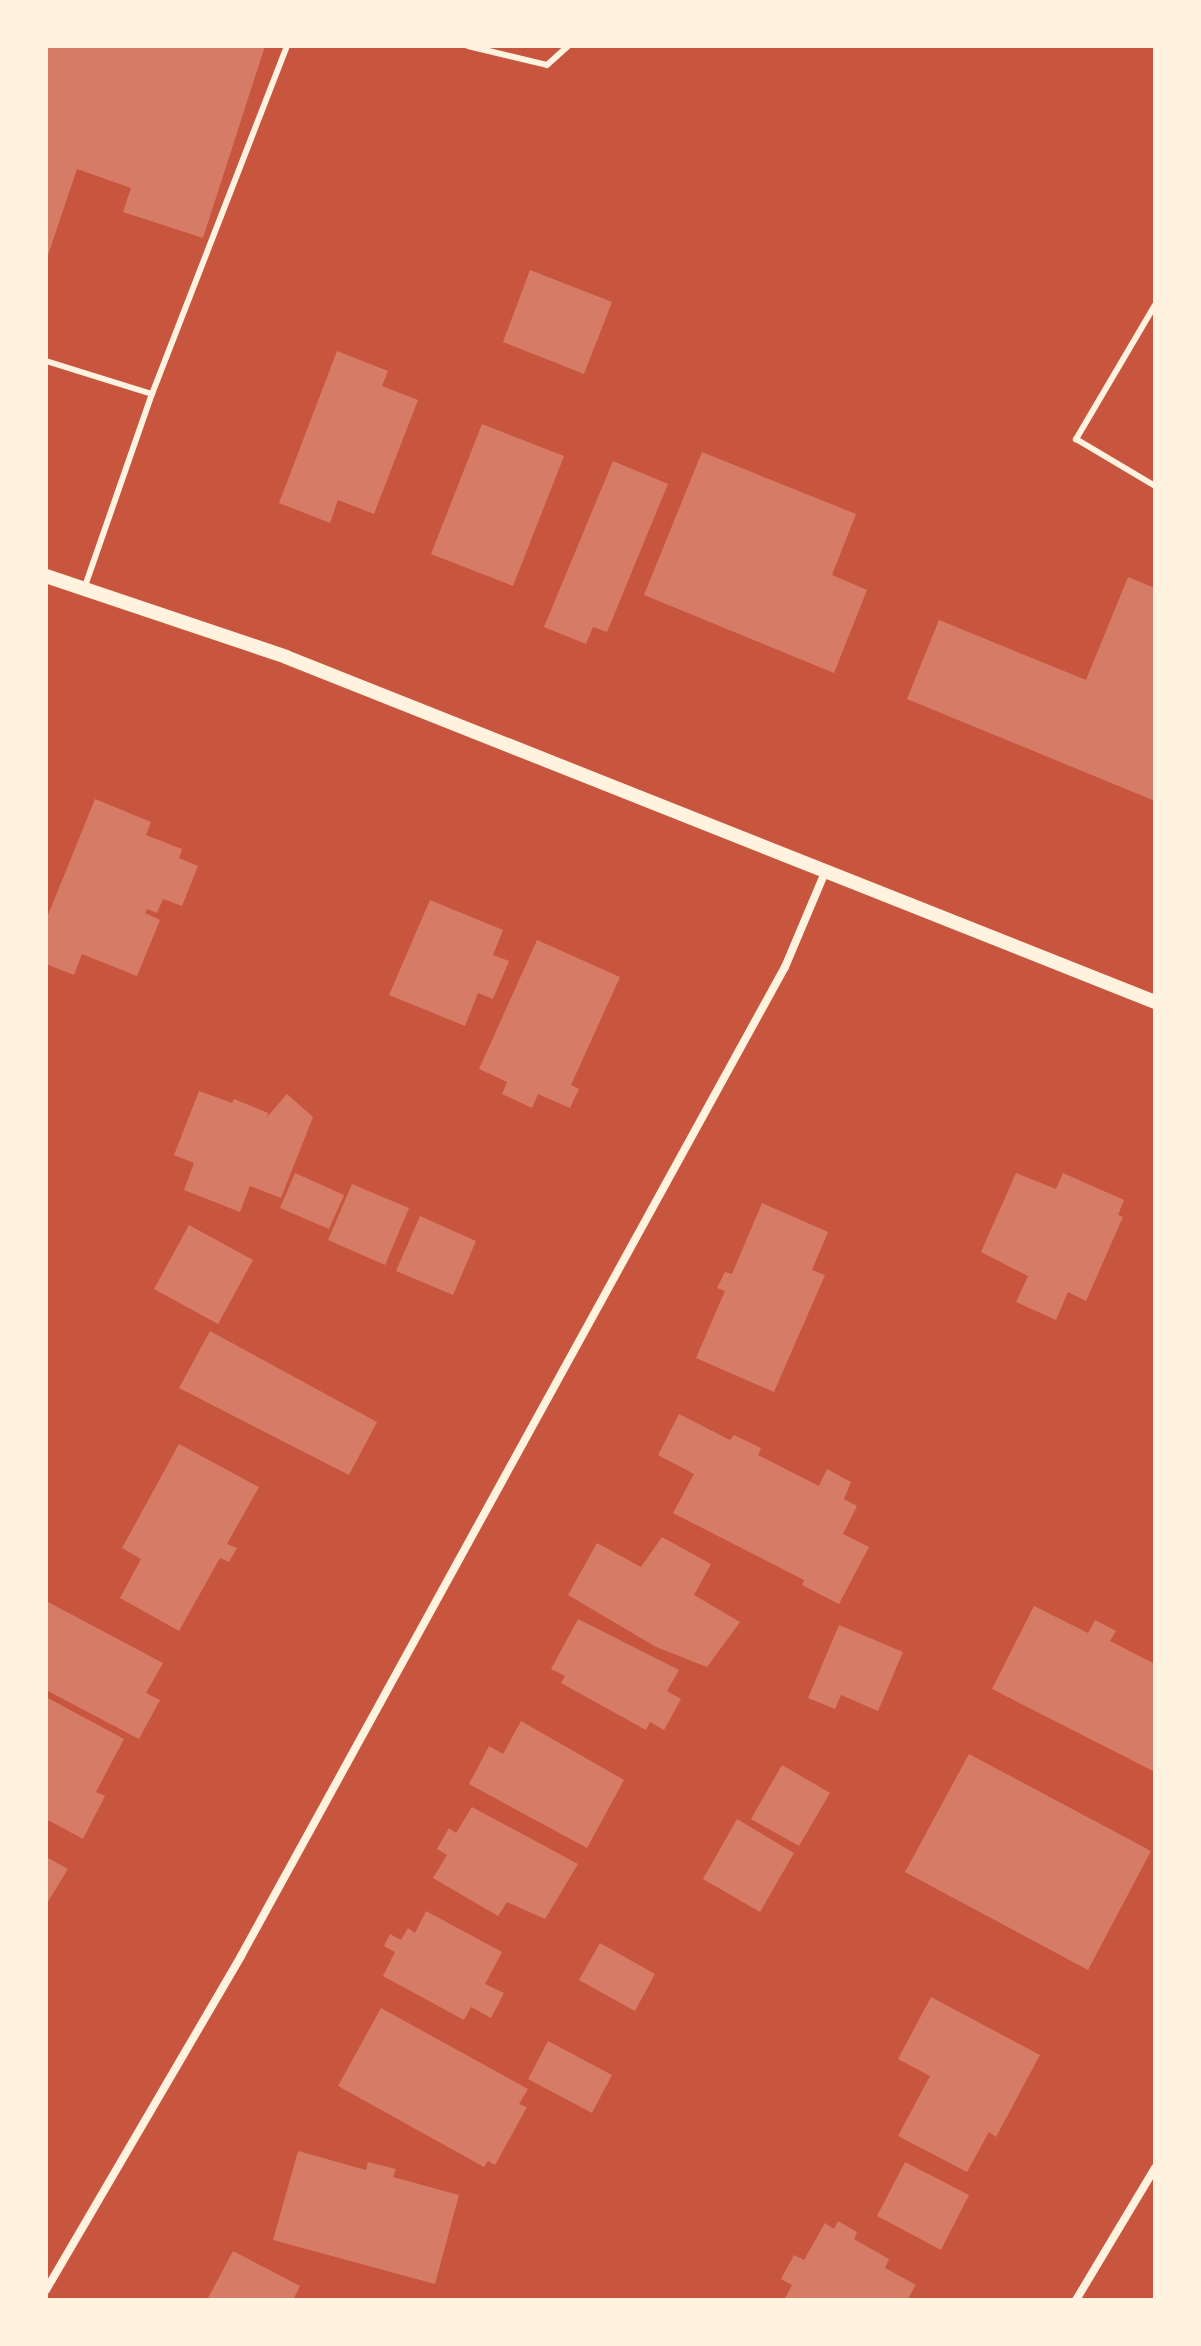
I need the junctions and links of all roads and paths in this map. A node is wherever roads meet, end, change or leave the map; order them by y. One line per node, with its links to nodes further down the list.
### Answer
1 (287, 46): 6 (lane)
2 (468, 46): 3 (lane)
3 (568, 46)
4 (1155, 305): 7 (lane)
5 (46, 361): 6 (lane)
6 (152, 394): 9 (lane)
7 (1155, 486)
8 (46, 576): 9 (street)
9 (84, 589): 10 (street)
10 (826, 870): 11 (street); 13 (street)
11 (1155, 1002)
12 (1155, 2168): 14 (street)
13 (46, 2290)
14 (1076, 2300)

